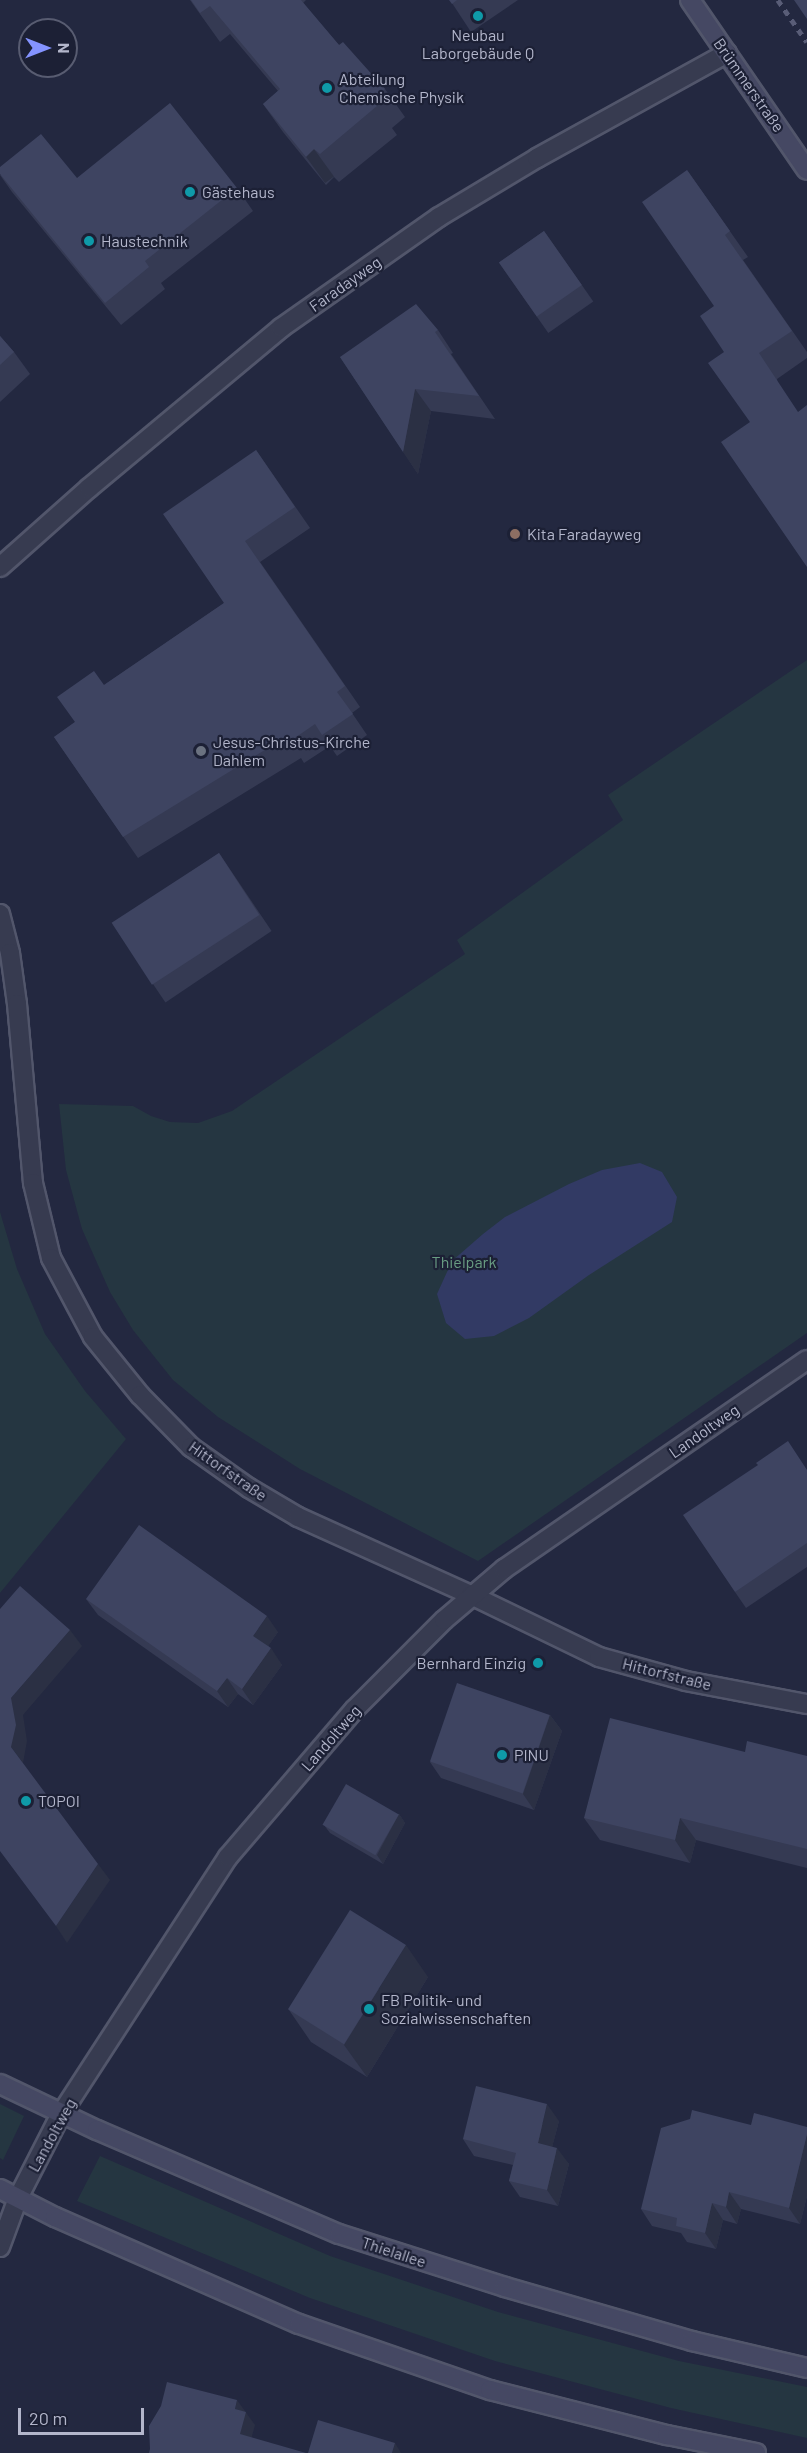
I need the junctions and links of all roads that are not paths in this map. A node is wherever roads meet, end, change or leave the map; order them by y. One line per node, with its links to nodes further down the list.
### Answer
1 (690, 0): 2 (main road, Brümmerstraße)
2 (727, 53): 3 (main road, Brümmerstraße); 4 (street, Faradayweg)
3 (807, 170)
4 (0, 567)
5 (0, 914): 7 (street, Hittorfstraße)
6 (807, 1360): 7 (street, Landoltweg)
7 (471, 1595): 8 (street, Hittorfstraße); 10 (street, Landoltweg)
8 (807, 1704)
9 (0, 2084): 10 (main road, Thielallee)
10 (61, 2114): 12 (street, Landoltweg); 14 (main road, Thielallee)
11 (0, 2190): 12 (main road)
12 (18, 2198): 13 (street, Landoltweg); 15 (main road)
13 (0, 2247)
14 (807, 2368)
15 (756, 2453)

